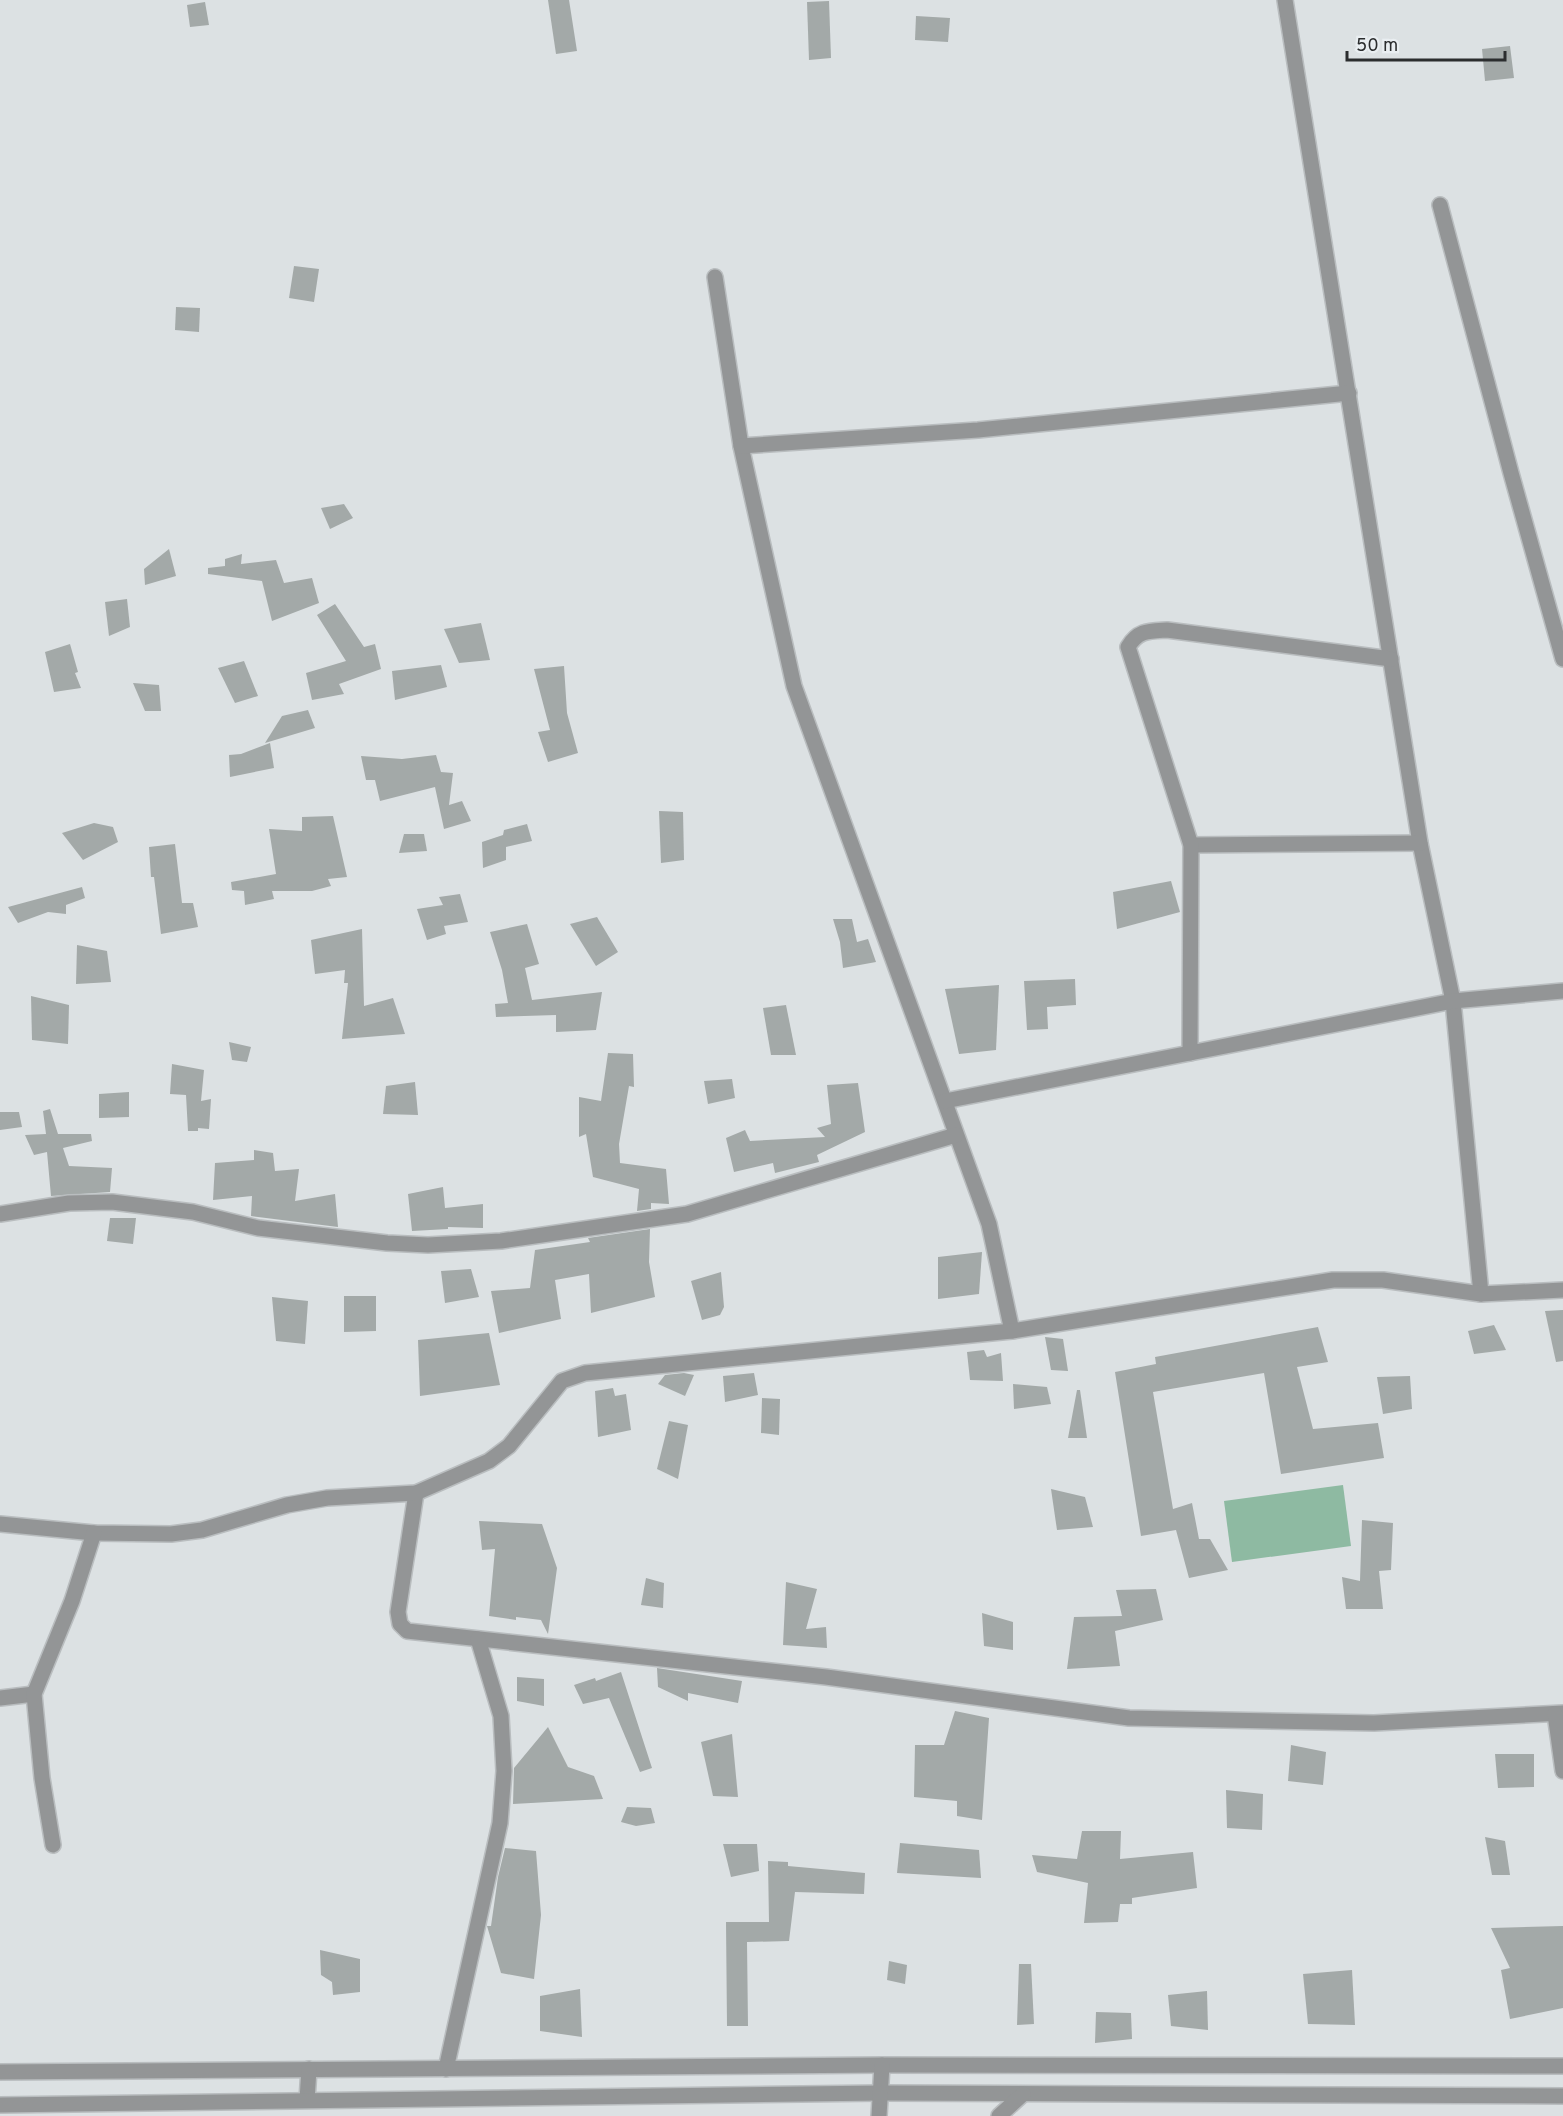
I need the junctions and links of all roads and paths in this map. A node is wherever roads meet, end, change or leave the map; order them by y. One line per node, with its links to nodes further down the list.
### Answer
1 (1285, 0): 4 (street)
2 (1440, 205): 6 (street)
3 (715, 277): 5 (street)
4 (1349, 393): 5 (street); 7 (street)
5 (741, 446): 13 (street)
6 (1563, 659)
7 (1391, 660): 8 (street); 9 (street)
8 (1420, 843): 9 (street); 11 (street)
9 (1191, 845): 12 (street)
10 (1563, 991): 11 (street)
11 (1453, 1001): 12 (street); 17 (street)
12 (1190, 1053): 13 (street)
13 (945, 1101): 14 (street)
14 (956, 1135): 15 (street); 18 (street)
15 (0, 1214)
16 (1563, 1290): 17 (street)
17 (1481, 1294): 18 (street)
18 (1012, 1331): 19 (street)
19 (416, 1493): 21 (street); 22 (street)
20 (0, 1524): 21 (street)
21 (94, 1533): 23 (street)
22 (478, 1639): 25 (street); 31 (street)
23 (34, 1694): 24 (street); 27 (street)
24 (0, 1698)
25 (1559, 1713): 26 (street)
26 (1563, 1772)
27 (53, 1845)
28 (882, 2065): 29 (street); 31 (street); 33 (street)
29 (1563, 2066)
30 (309, 2069): 31 (street); 32 (street); 36 (street)
31 (446, 2069)
32 (0, 2072)
33 (880, 2093): 34 (street); 36 (street); 38 (street)
34 (1023, 2094): 35 (street); 39 (street)
35 (1563, 2096)
36 (307, 2100): 37 (street)
37 (0, 2105)
38 (879, 2116)
39 (999, 2116)

